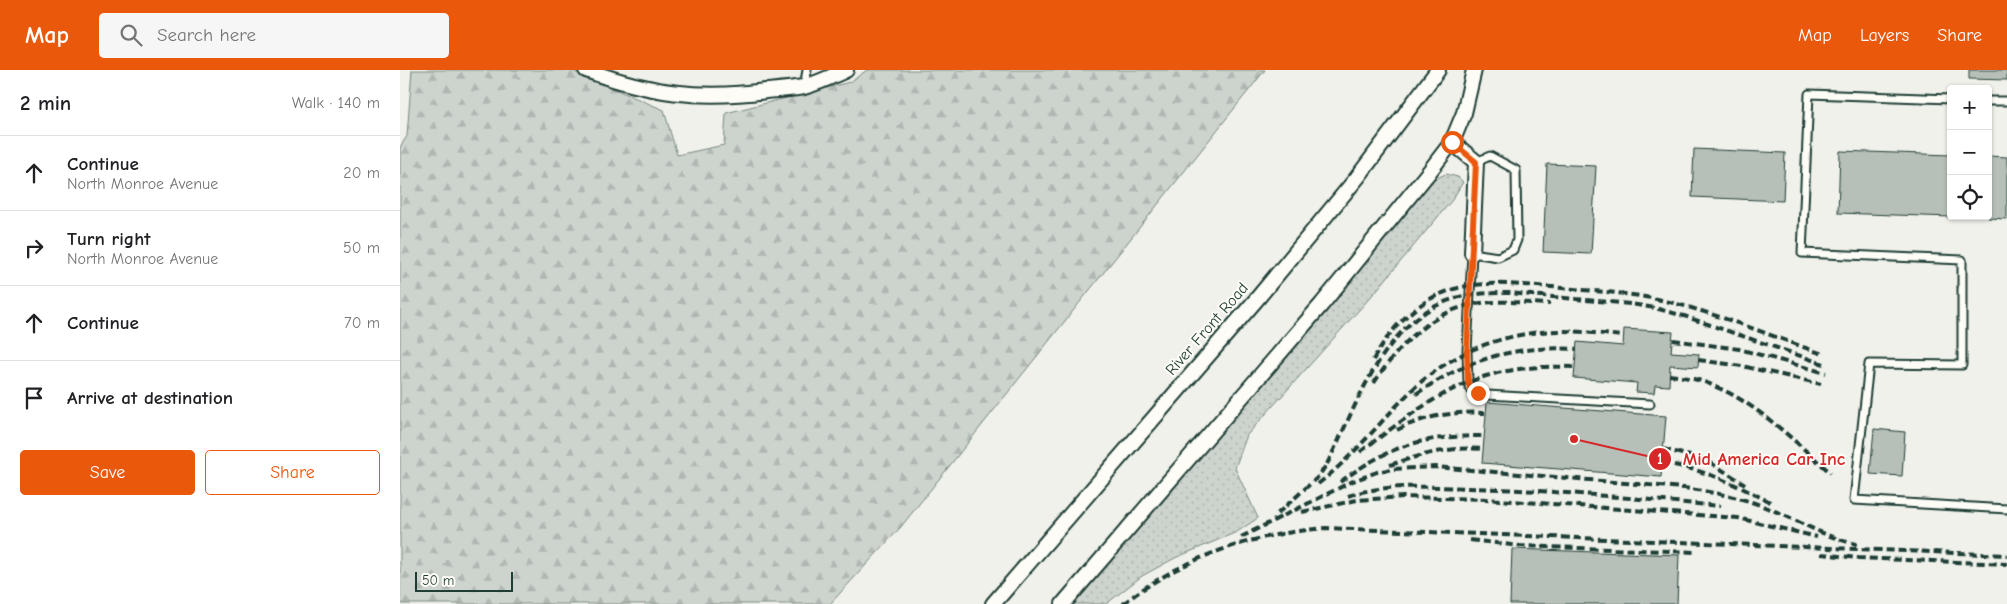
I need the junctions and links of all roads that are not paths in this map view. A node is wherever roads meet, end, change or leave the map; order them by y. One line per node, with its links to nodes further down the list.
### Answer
1 (586, 70): 6 (street)
2 (807, 70): 6 (lane)
3 (846, 70): 6 (street)
4 (1438, 70): 15 (street, River Front Road)
5 (1474, 70): 10 (street)
6 (804, 87)
7 (1947, 99): 14 (lane)
8 (1992, 101): 9 (lane)
9 (2007, 102)
10 (1452, 142): 11 (street); 16 (street)
11 (1476, 162): 12 (street); 12 (lane)
12 (1472, 253): 13 (lane)
13 (1650, 404)
14 (2007, 509)
15 (994, 604)
16 (1063, 604)

